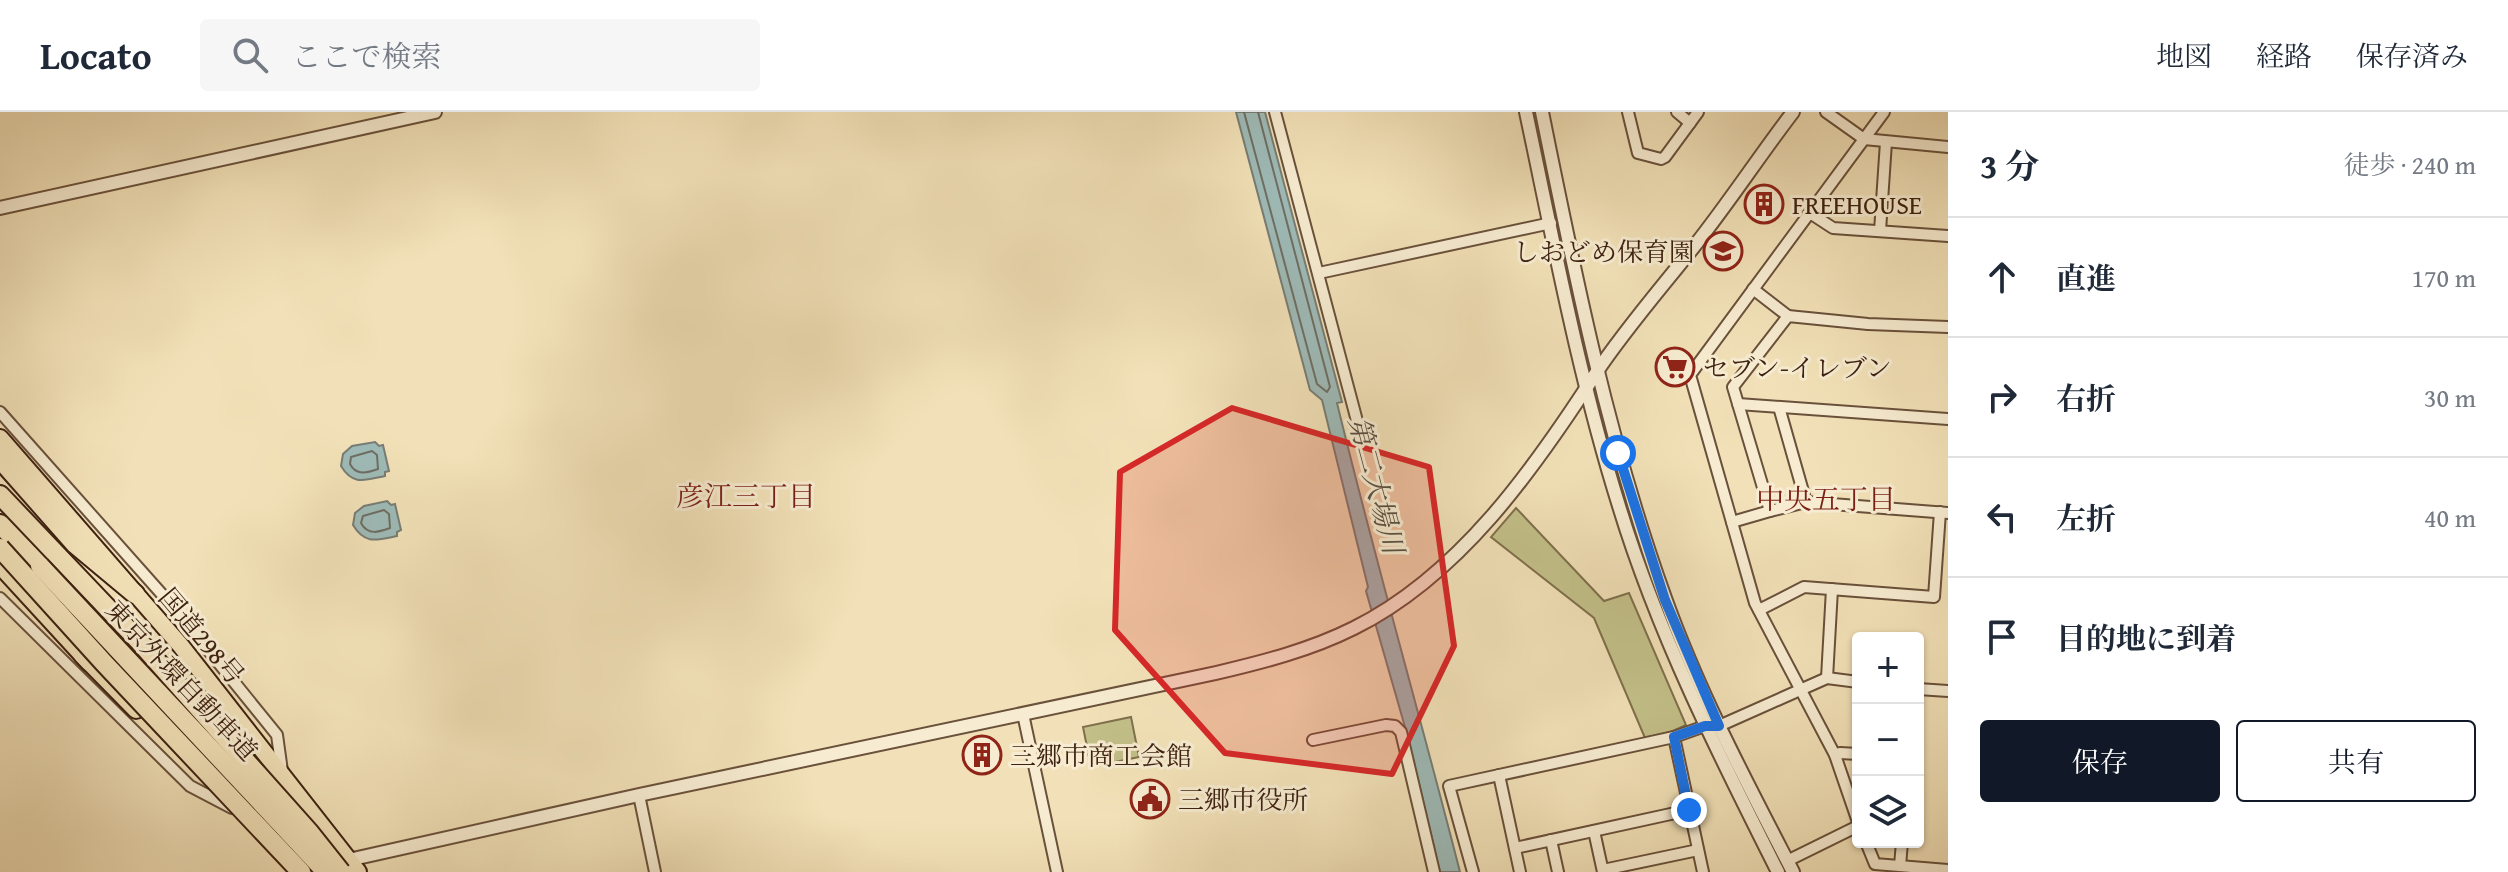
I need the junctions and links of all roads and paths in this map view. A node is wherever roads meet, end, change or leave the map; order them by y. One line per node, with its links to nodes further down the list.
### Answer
1 (435, 112): 15 (street)
2 (1275, 112): 20 (street)
3 (1526, 112): 17 (street)
4 (1542, 112): 24 (street)
5 (1628, 112): 11 (street)
6 (1677, 112): 11 (street)
7 (1698, 112): 11 (street)
8 (1793, 112): 24 (street)
9 (1826, 112): 12 (street)
10 (1884, 112): 12 (street)
11 (1690, 123)
12 (1864, 139): 13 (street); 16 (street)
13 (1886, 142): 14 (street); 18 (street)
14 (1948, 147)
15 (0, 208)
16 (1810, 213): 18 (street); 21 (street)
17 (1551, 223): 20 (street); 25 (street)
18 (1880, 231): 19 (street)
19 (1948, 236)
20 (1319, 273): 30 (street)
21 (1753, 289): 22 (street); 38 (street)
22 (1788, 316): 23 (street); 26 (street)
23 (1948, 327)
24 (1597, 372): 25 (street); 55 (street)
25 (1587, 390): 54 (street); 55 (street)
26 (1738, 404): 27 (street); 36 (street)
27 (1779, 407): 29 (street); 35 (street)
28 (0, 412): 60 (street)
29 (1948, 419)
30 (1361, 436)
31 (0, 438): 45 (highway, 国道298号)
32 (0, 459): 45 (highway)
33 (0, 488): 40 (highway)
34 (0, 495): 40 (highway)
35 (1806, 502): 36 (street); 37 (street)
36 (1770, 511): 38 (street)
37 (1944, 513): 44 (street)
38 (1732, 522): 47 (street)
39 (0, 524): 80 (highway, 東京外環自動車道, bridge)
40 (30, 524): 74 (highway, bridge)
41 (0, 548): 79 (highway, 東京外環自動車道, bridge)
42 (0, 564): 48 (highway)
43 (0, 577): 48 (highway)
44 (1832, 589): 47 (street); 49 (street)
45 (135, 594): 60 (highway, 国道298号)
46 (0, 598): 64 (street)
47 (1759, 610): 51 (street)
48 (90, 662): 64 (highway)
49 (1827, 678): 50 (street); 51 (street)
50 (1852, 681)
51 (1800, 689): 55 (street); 59 (street)
52 (1924, 689): 53 (street)
53 (1948, 691)
54 (1023, 714): 62 (street); 82 (street)
55 (1712, 726): 56 (street); 75 (street)
56 (1674, 737): 61 (street); 65 (street)
57 (1313, 740): 83 (street)
58 (1852, 754): 59 (street)
59 (1835, 755): 63 (street)
60 (282, 771): 74 (highway, 国道298号)
61 (1499, 775): 69 (street); 84 (street)
62 (639, 795): 74 (street); 81 (street)
63 (1852, 806)
64 (232, 808): 78 (highway)
65 (1689, 810): 67 (street); 72 (street)
66 (1852, 827): 75 (street)
67 (1594, 831): 68 (street); 77 (street)
68 (1551, 840): 69 (street); 86 (street)
69 (1515, 848): 85 (street)
70 (1868, 848): 73 (street)
71 (1902, 848): 73 (street)
72 (1698, 850): 77 (street); 87 (street)
73 (1900, 866): 76 (street)
74 (349, 868): 78 (street)
75 (1779, 869)
76 (1948, 870)
77 (1603, 871)
78 (291, 872)
79 (301, 872)
80 (326, 872)
81 (655, 872)
82 (1057, 872)
83 (1434, 872)
84 (1473, 872)
85 (1520, 872)
86 (1558, 872)
87 (1703, 872)

